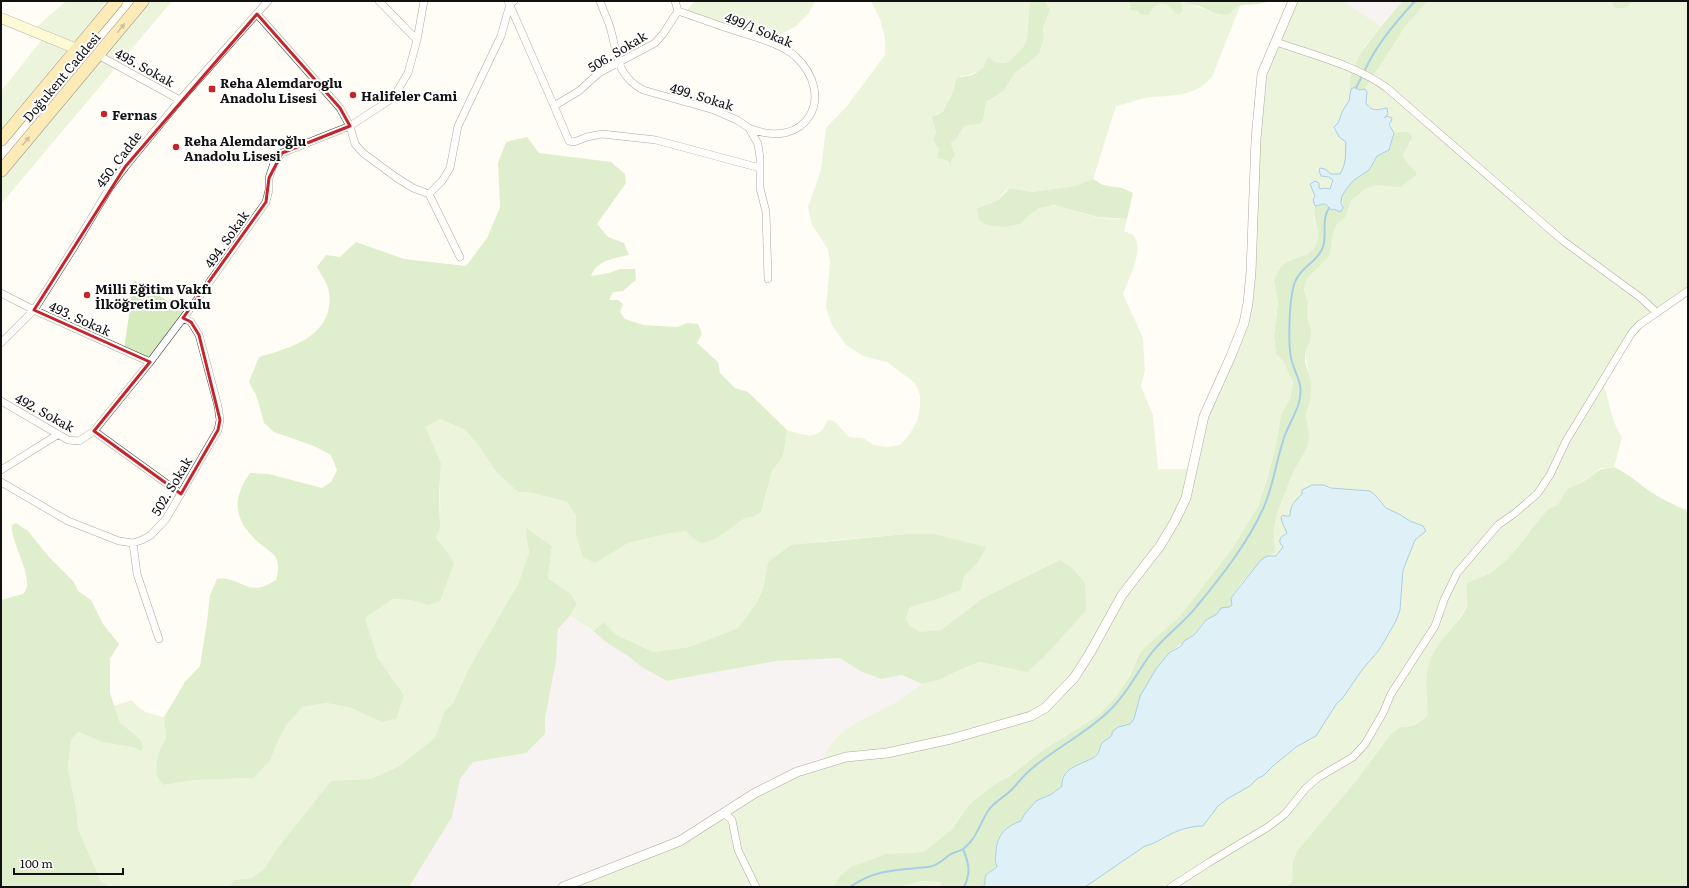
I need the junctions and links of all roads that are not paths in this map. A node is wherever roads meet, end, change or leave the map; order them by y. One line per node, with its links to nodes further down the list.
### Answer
1 (117, 1): 15 (main road, Doğukent Caddesi)
2 (143, 1): 16 (main road, Doğukent Caddesi, one-way to 2)
3 (268, 1): 11 (street, 450. Cadde)
4 (380, 1): 13 (street)
5 (424, 1): 13 (street, 494. Sokak)
6 (600, 1): 17 (street, 499. Sokak)
7 (675, 1): 10 (street)
8 (1293, 1): 14 (street)
9 (511, 2): 19 (street); 25 (street)
10 (678, 10): 17 (street, 506. Sokak); 21 (street, 499/1 Sokak)
11 (257, 14): 18 (street, 450. Cadde); 20 (street)
12 (1, 18): 15 (main road)
13 (417, 40): 20 (street, 494. Sokak)
14 (1276, 42): 31 (street); 44 (street)
15 (77, 49): 16 (main road); 22 (main road, Doğukent Caddesi)
16 (98, 55): 18 (street, 495. Sokak); 24 (main road, Doğukent Caddesi, one-way to 16)
17 (618, 62): 19 (street, 506. Sokak); 21 (street, 499. Sokak)
18 (180, 100): 30 (street, 450. Cadde)
19 (554, 106): 23 (street)
20 (350, 126): 25 (street); 32 (street, 494. Sokak)
21 (749, 128): 23 (street)
22 (1, 140)
23 (760, 168): 27 (street)
24 (1, 171)
25 (429, 194): 26 (street)
26 (460, 257)
27 (768, 279)
28 (1688, 291): 31 (street)
29 (1, 293): 30 (street, 493. Sokak)
30 (34, 310): 33 (street, 450. Cadde); 34 (street, 493. Sokak)
31 (1657, 313): 47 (street)
32 (183, 318): 34 (street, 494. Sokak); 41 (street, 502. Sokak)
33 (1, 342)
34 (150, 362): 36 (street, 494. Sokak)
35 (1, 401): 37 (street, 492. Sokak)
36 (94, 431): 38 (street, 494. Sokak); 41 (street)
37 (57, 435): 38 (street, 492. Sokak); 39 (street)
38 (79, 441)
39 (1, 470)
40 (1, 482): 42 (street)
41 (181, 494): 42 (street, 502. Sokak)
42 (133, 543): 43 (street)
43 (159, 639)
44 (725, 814): 45 (street); 46 (street)
45 (563, 887)
46 (756, 887)
47 (1171, 887)

